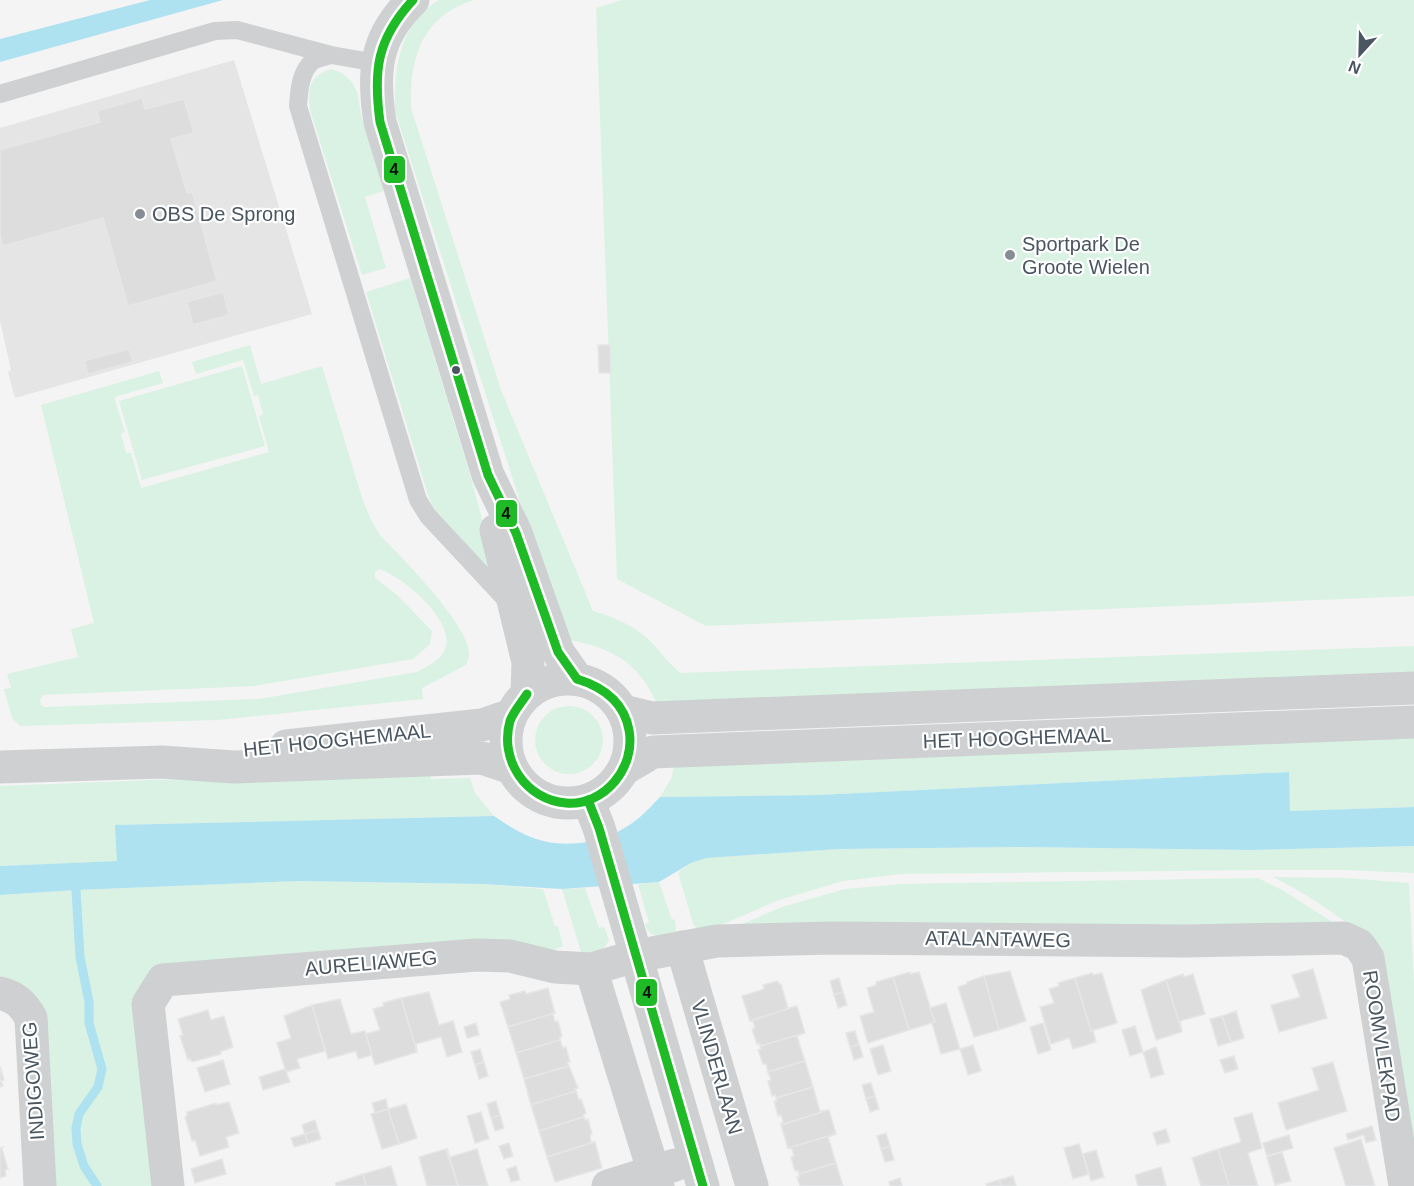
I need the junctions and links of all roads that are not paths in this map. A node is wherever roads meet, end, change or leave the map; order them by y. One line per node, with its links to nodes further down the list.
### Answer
1 (413, 0): 3 (street)
2 (331, 55): 3 (lane); 4 (lane); 6 (lane)
3 (377, 63): 5 (street)
4 (0, 94)
5 (488, 475): 6 (street); 7 (street)
6 (515, 609): 9 (street)
7 (577, 679): 9 (street); 10 (street)
8 (1414, 688): 10 (street, HET HOOGHEMAAL)
9 (519, 704): 12 (street, HET HOOGHEMAAL); 14 (street)
10 (623, 711): 15 (street)
11 (1414, 723): 15 (street, HET HOOGHEMAAL)
12 (162, 762): 13 (street, HET HOOGHEMAAL); 14 (street, HET HOOGHEMAAL)
13 (0, 767)
14 (512, 768): 16 (street)
15 (624, 769): 16 (street)
16 (593, 814): 17 (street)
17 (632, 944): 19 (street, ATALANTAWEG); 20 (street, AURELIAWEG); 23 (street)
18 (1359, 945): 19 (street, ATALANTAWEG); 29 (street, ROOMVLEKPAD)
19 (682, 947): 22 (street, VLINDERLAAN)
20 (591, 969): 24 (street); 26 (street, AURELIAWEG)
21 (0, 993): 25 (street, INDIGOWEG)
22 (740, 1145): 23 (street); 28 (street, VLINDERLAAN)
23 (699, 1172): 24 (street)
24 (656, 1179): 27 (street)
25 (40, 1186)
26 (168, 1186)
27 (608, 1186)
28 (752, 1186)
29 (1405, 1186)

